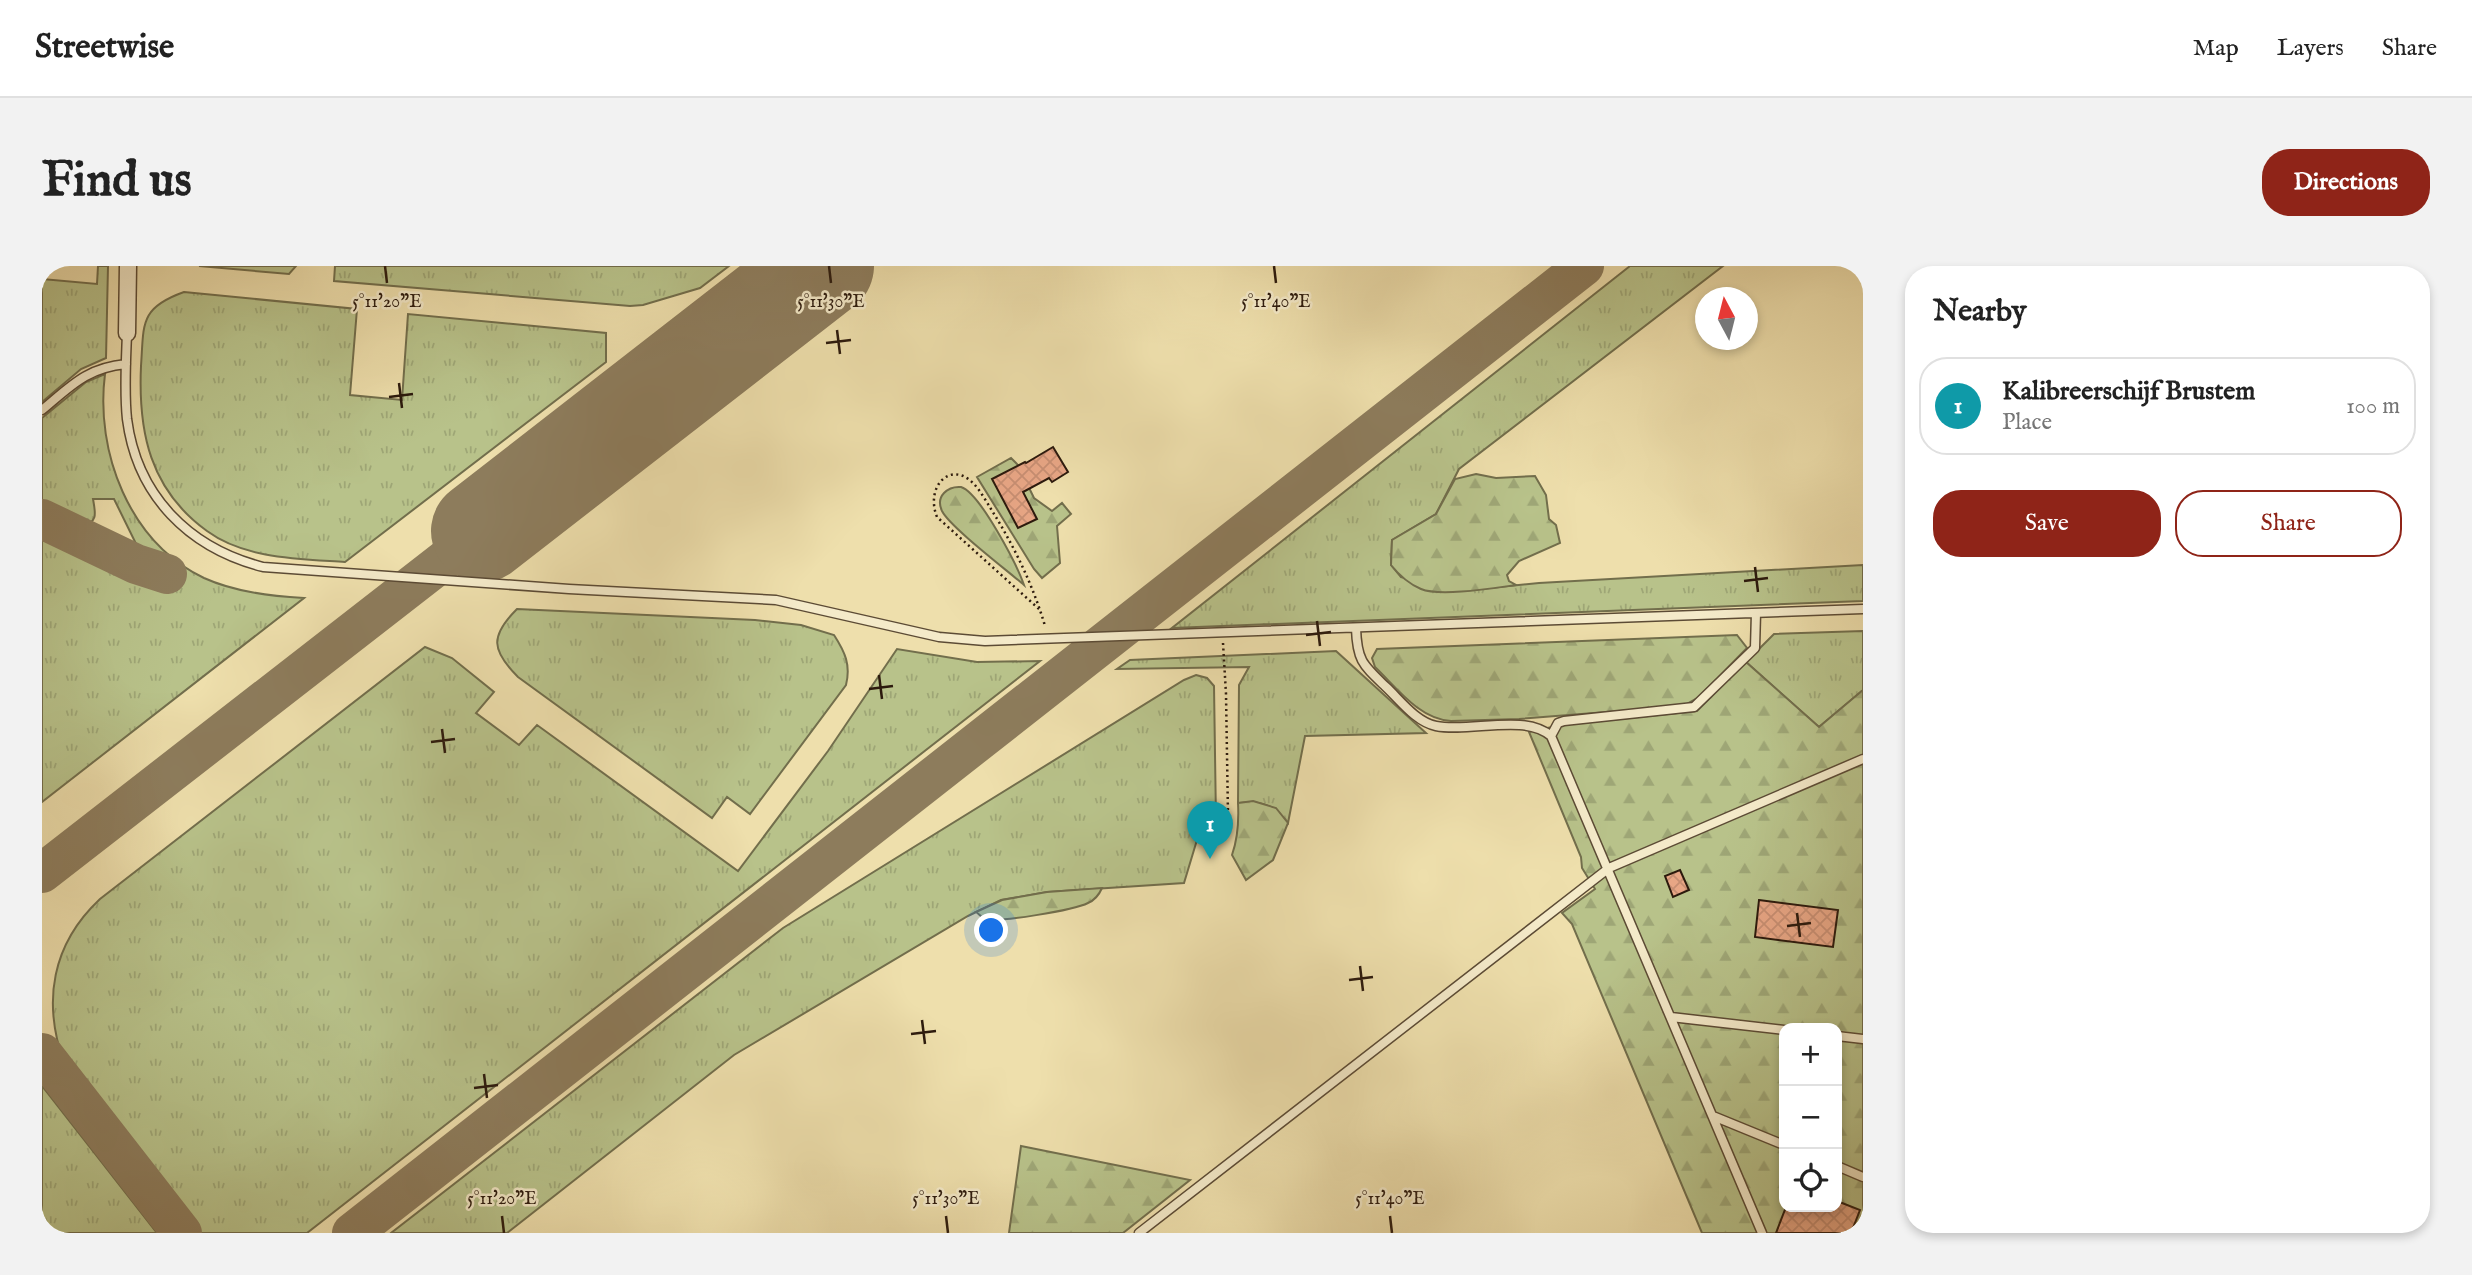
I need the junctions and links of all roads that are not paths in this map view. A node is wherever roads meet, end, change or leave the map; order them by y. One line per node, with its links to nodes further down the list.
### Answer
1 (128, 266): 2 (street)
2 (127, 333): 3 (lane)
3 (126, 363): 4 (lane); 7 (lane)
4 (42, 410)
5 (1863, 609): 6 (lane)
6 (1756, 613): 7 (lane); 8 (lane)
7 (1356, 628): 8 (lane)
8 (1551, 736): 10 (lane)
9 (1863, 759): 10 (lane)
10 (1609, 868): 11 (lane); 19 (lane)
11 (1671, 1017): 12 (lane); 15 (lane)
12 (1779, 1029)
13 (1842, 1037): 14 (lane)
14 (1863, 1039)
15 (1713, 1116): 16 (lane); 20 (lane)
16 (1779, 1143)
17 (1842, 1168): 18 (lane)
18 (1863, 1177)
19 (1139, 1233)
20 (1762, 1233)

